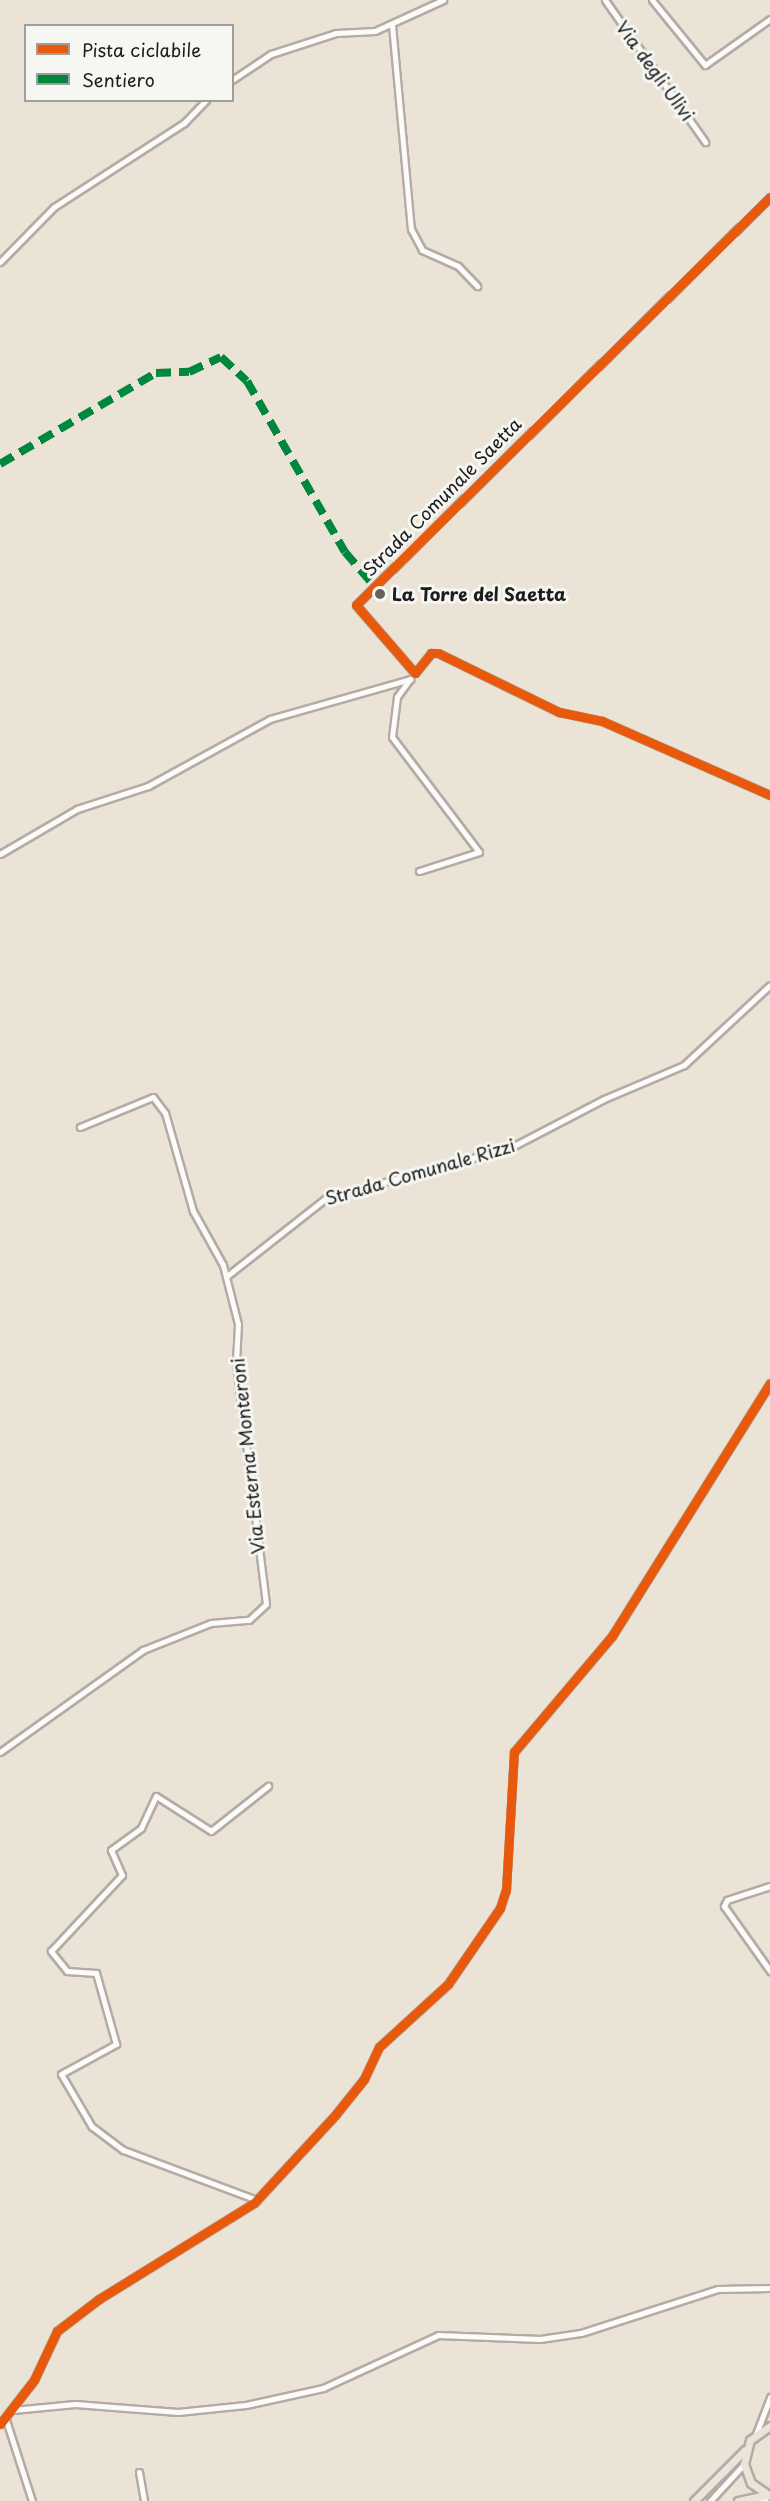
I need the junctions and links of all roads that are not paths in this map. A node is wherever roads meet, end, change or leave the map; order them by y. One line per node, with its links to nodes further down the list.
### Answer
1 (443, 0): 5 (street)
2 (604, 0): 8 (street, Via degli Ulivi)
3 (652, 0): 4 (street)
4 (770, 19)
5 (392, 25): 6 (street); 11 (street)
6 (234, 79)
7 (204, 102): 10 (street)
8 (705, 142)
9 (770, 197): 12 (street, Strada Comunale Saetta)
10 (0, 262)
11 (477, 286)
12 (415, 673): 13 (street); 14 (street)
13 (410, 679): 15 (street); 16 (street)
14 (770, 795)
15 (0, 854)
16 (419, 871)
17 (770, 986): 19 (street, Strada Comunale Rizzi)
18 (80, 1127): 19 (street, Via Esterna Monteroni)
19 (227, 1276): 21 (street, Via Esterna Monteroni)
20 (770, 1383): 25 (street)
21 (0, 1752)
22 (268, 1786): 25 (street)
23 (770, 1886): 24 (street)
24 (770, 1971)
25 (257, 2200): 29 (street)
26 (770, 2288): 29 (street)
27 (770, 2397): 28 (street)
28 (769, 2405): 32 (street)
29 (13, 2410): 30 (street)
30 (3, 2422): 37 (street)
31 (770, 2426): 32 (main road)
32 (756, 2434): 33 (main road)
33 (746, 2448): 34 (main road); 39 (main road)
34 (744, 2464): 36 (main road); 40 (street)
35 (139, 2472): 38 (street)
36 (768, 2498): 41 (main road); 42 (street)
37 (32, 2501)
38 (144, 2501)
39 (694, 2501)
40 (710, 2501)
41 (742, 2501)
42 (759, 2501)

